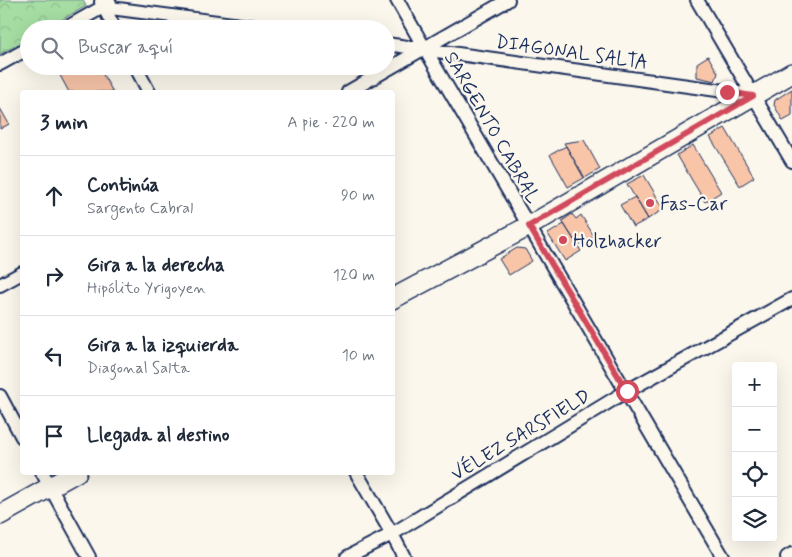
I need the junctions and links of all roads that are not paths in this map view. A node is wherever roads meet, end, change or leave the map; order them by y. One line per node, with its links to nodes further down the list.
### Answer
1 (116, 0): 5 (street)
2 (397, 0): 10 (street, SARGENTO CABRAL)
3 (508, 0): 10 (street)
4 (697, 0): 19 (street)
5 (101, 3): 6 (street); 7 (street); 8 (street)
6 (77, 20)
7 (110, 20)
8 (212, 20)
9 (395, 45): 10 (street, DIAGONAL SALTA)
10 (425, 49): 13 (street); 19 (street, DIAGONAL SALTA); 21 (street, SARGENTO CABRAL)
11 (20, 53): 12 (street)
12 (0, 64)
13 (395, 66)
14 (792, 73): 19 (street)
15 (140, 75): 17 (street)
16 (378, 75): 18 (street)
17 (148, 90)
18 (352, 90)
19 (753, 96): 20 (street); 21 (street)
20 (792, 161)
21 (529, 226): 24 (street); 26 (street, SARGENTO CABRAL)
22 (20, 274): 23 (street)
23 (0, 285)
24 (395, 297)
25 (792, 299): 26 (street, VÉLEZ SARSFIELD)
26 (627, 391): 33 (street, VÉLEZ SARSFIELD); 38 (street, SARGENTO CABRAL)
27 (0, 396): 28 (street)
28 (20, 433)
29 (65, 475): 31 (street)
30 (358, 475): 33 (street)
31 (46, 480): 32 (street); 35 (street)
32 (0, 515)
33 (392, 534): 36 (street, VÉLEZ SARSFIELD); 37 (street)
34 (792, 554): 39 (street)
35 (89, 557)
36 (346, 557)
37 (404, 557)
38 (723, 557)
39 (787, 557)

